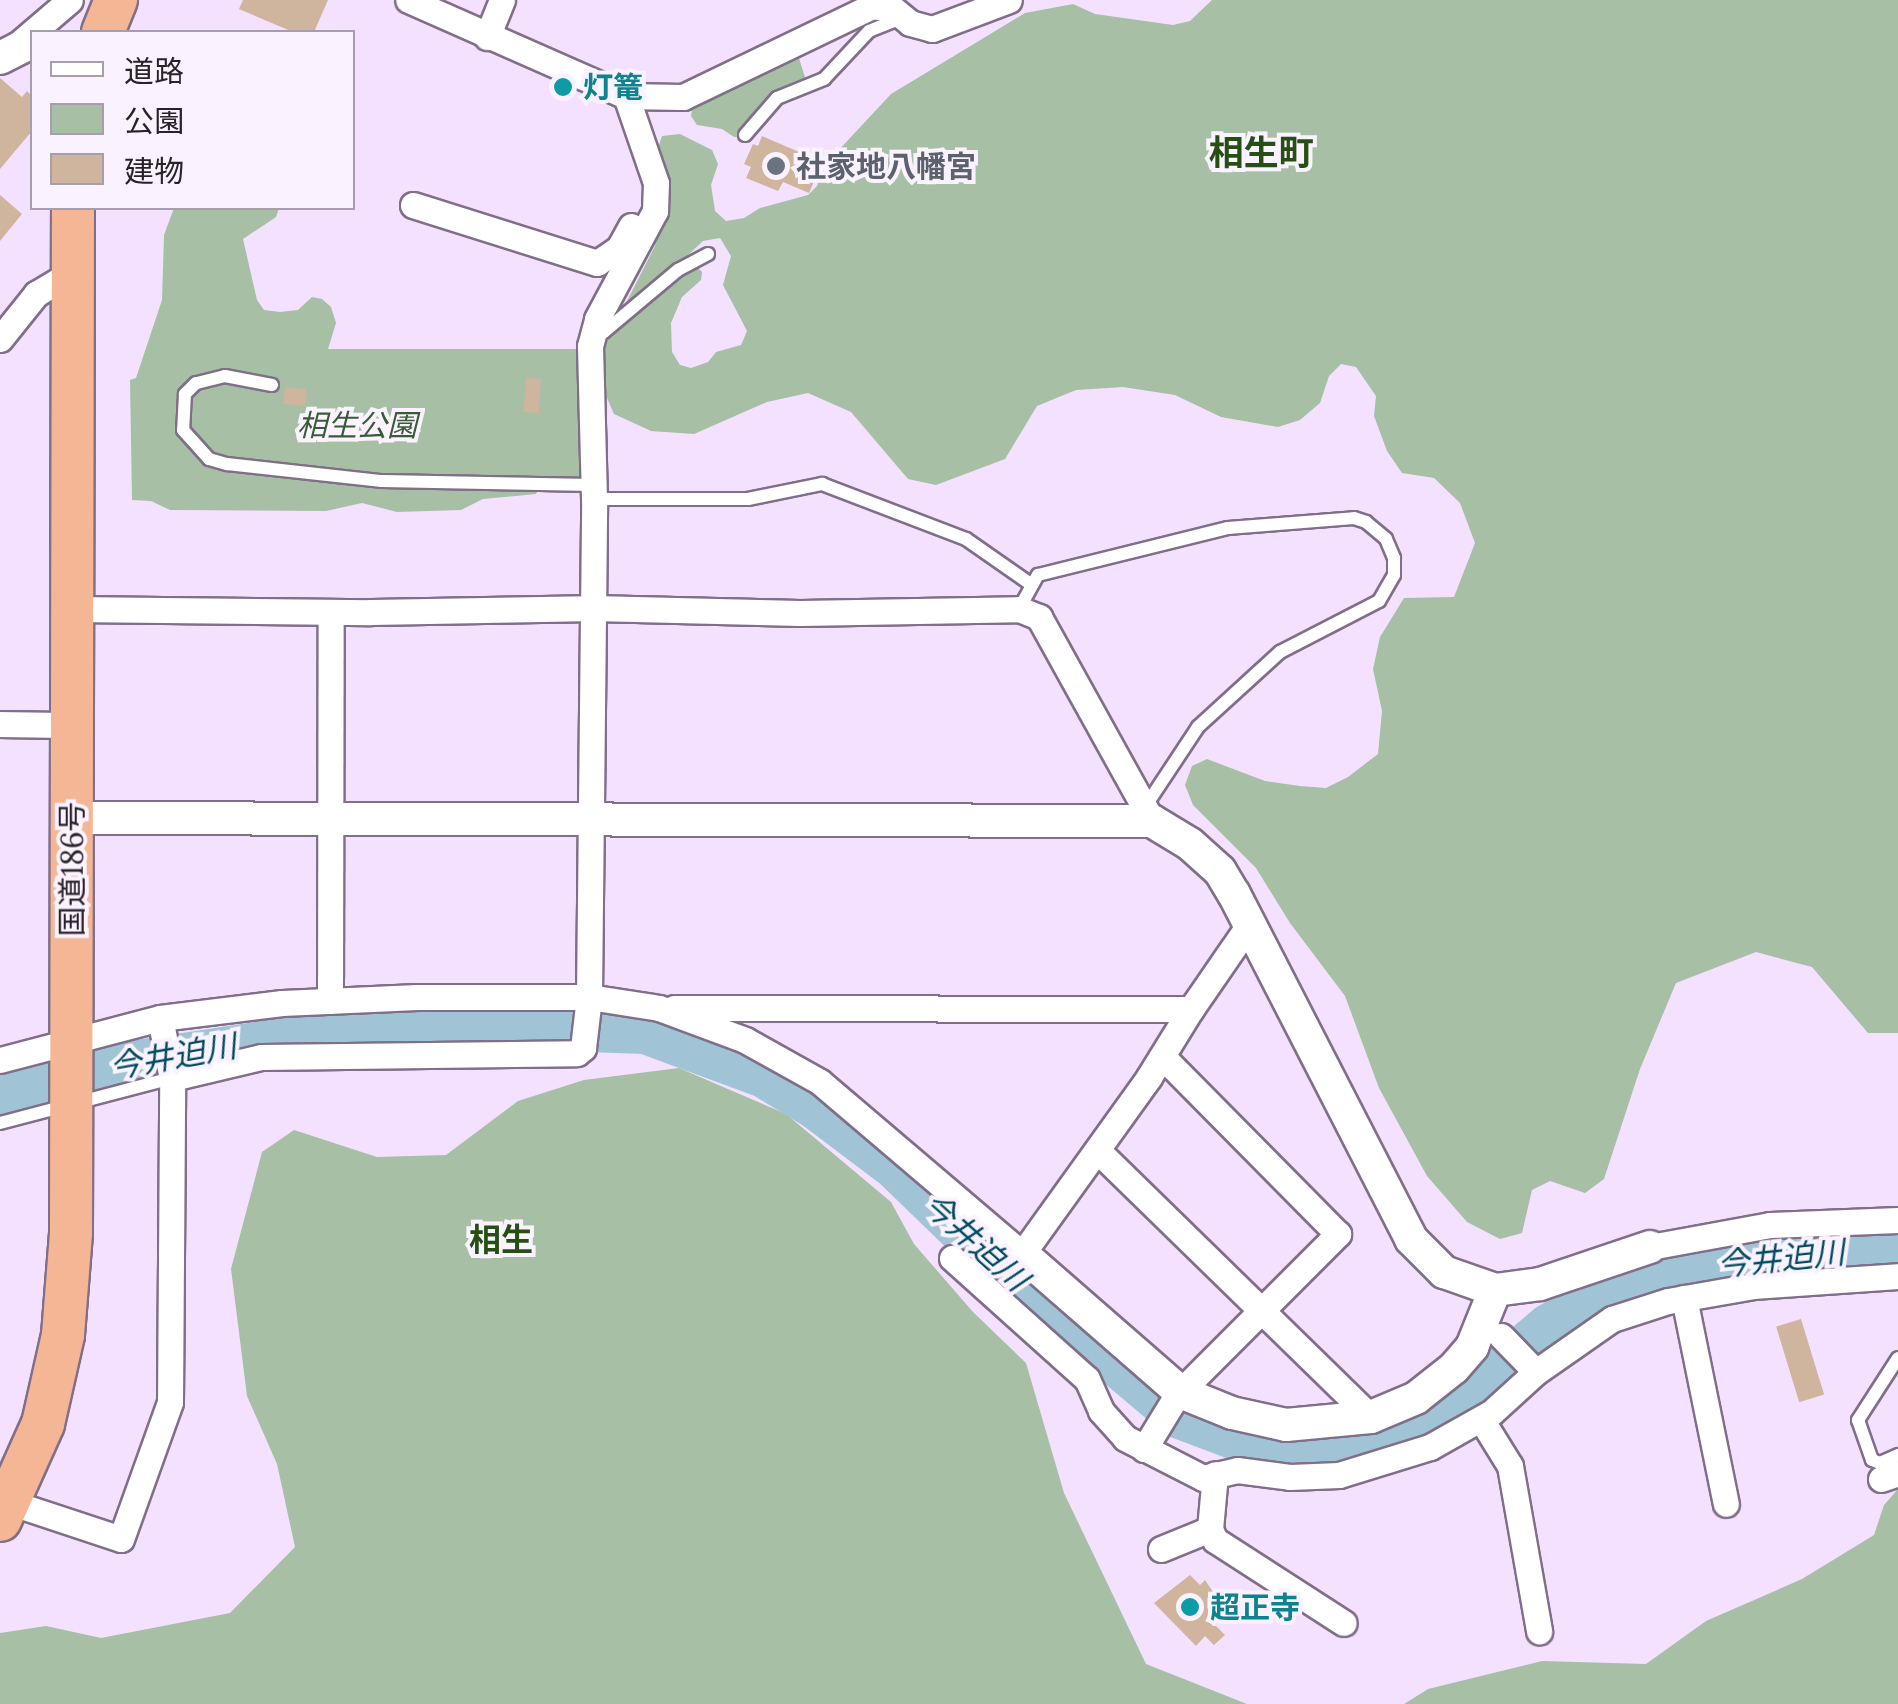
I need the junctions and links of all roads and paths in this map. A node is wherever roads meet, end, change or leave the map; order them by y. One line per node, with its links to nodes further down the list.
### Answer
1 (70, 0): 7 (street)
2 (116, 0): 8 (highway)
3 (408, 0): 9 (street)
4 (502, 0): 9 (street)
5 (1010, 0): 6 (street)
6 (904, 18): 10 (street); 11 (lane)
7 (37, 30)
8 (104, 30)
9 (487, 37): 10 (street)
10 (626, 96): 12 (street)
11 (745, 135)
12 (650, 157): 13 (street); 17 (street)
13 (413, 206)
14 (73, 210): 16 (highway, 国道186号)
15 (708, 254): 17 (lane)
16 (70, 274): 18 (street); 23 (highway, 国道186号)
17 (593, 334): 20 (street)
18 (0, 339)
19 (272, 385): 20 (lane)
20 (593, 492): 21 (lane); 22 (street)
21 (1032, 586): 24 (lane); 28 (lane)
22 (593, 608): 24 (street); 25 (street); 31 (street)
23 (71, 609): 25 (street); 27 (highway, 国道186号)
24 (1019, 609): 28 (street)
25 (331, 612): 29 (street)
26 (0, 724): 27 (street)
27 (70, 724): 30 (highway, 国道186号)
28 (1148, 814): 31 (street); 32 (street)
29 (332, 817): 30 (street); 31 (street); 33 (street)
30 (72, 818): 40 (highway, 国道186号)
31 (590, 818): 34 (street)
32 (1250, 922): 36 (street); 49 (street)
33 (330, 1001): 34 (street); 37 (street)
34 (588, 1005): 35 (street); 41 (street)
35 (659, 1008): 36 (street); 46 (street)
36 (1191, 1009): 38 (street)
37 (161, 1026): 40 (street); 41 (street)
38 (1162, 1056): 43 (street); 51 (street)
39 (0, 1060): 40 (street)
40 (71, 1072): 41 (lane); 42 (lane); 62 (highway, 国道186号)
41 (171, 1074): 62 (street)
42 (0, 1123)
43 (1098, 1151): 46 (street); 51 (street)
44 (1898, 1220): 45 (street)
45 (1650, 1246): 49 (street)
46 (1022, 1254): 55 (street)
47 (952, 1258): 58 (street)
48 (1898, 1276): 50 (street)
49 (1495, 1290): 56 (street)
50 (1684, 1298): 54 (street); 61 (street)
51 (1262, 1310): 55 (street); 56 (street)
52 (1501, 1336): 54 (street)
53 (1898, 1358): 59 (lane)
54 (1533, 1368): 57 (street)
55 (1179, 1393): 56 (street); 58 (street)
56 (1371, 1416)
57 (1481, 1418): 60 (street); 66 (street)
58 (1147, 1444): 60 (street)
59 (1898, 1456)
60 (1214, 1474): 63 (street)
61 (1726, 1504)
62 (3, 1507)
63 (1210, 1529): 64 (street); 65 (street)
64 (1161, 1549)
65 (1344, 1623)
66 (1539, 1630)

